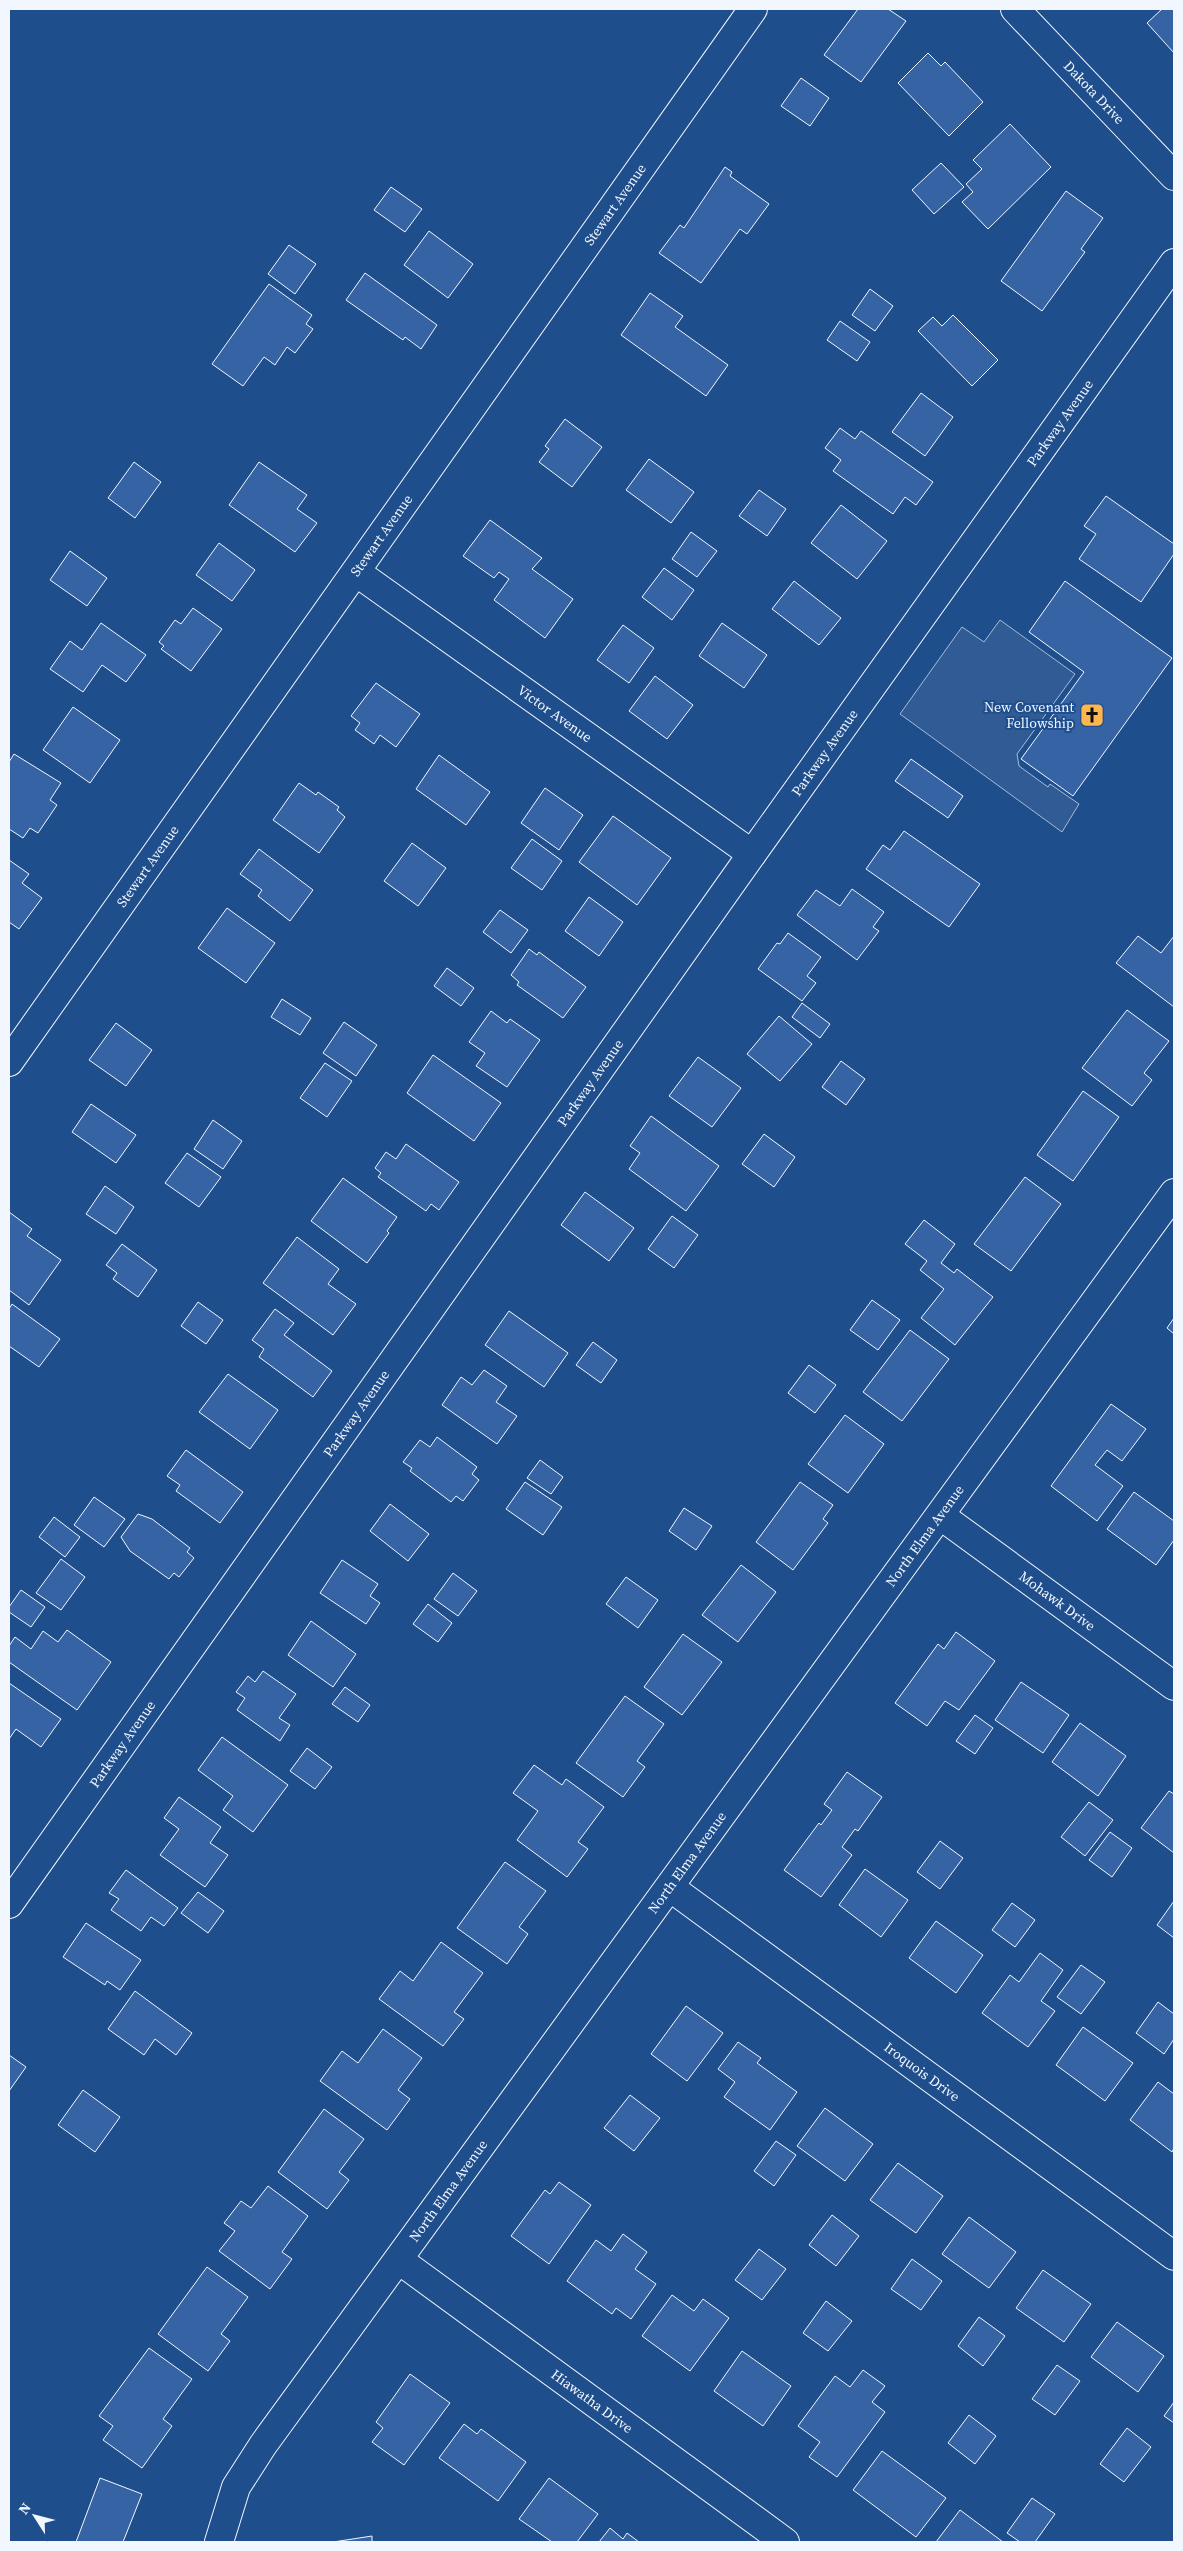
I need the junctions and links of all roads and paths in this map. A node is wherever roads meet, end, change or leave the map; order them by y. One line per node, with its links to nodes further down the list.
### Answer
1 (753, 9): 5 (street, Stewart Avenue)
2 (1015, 9): 3 (street, Dakota Drive)
3 (1174, 176)
4 (1174, 263): 6 (street, Parkway Avenue)
5 (356, 572): 6 (street, Victor Avenue); 7 (street, Stewart Avenue)
6 (752, 854): 12 (street, Parkway Avenue)
7 (9, 1062)
8 (1174, 1193): 9 (street, North Elma Avenue)
9 (941, 1516): 10 (street, Mohawk Drive); 11 (street, North Elma Avenue)
10 (1174, 1686)
11 (670, 1888): 13 (street, Iroquois Drive); 14 (street, North Elma Avenue)
12 (9, 1904)
13 (1174, 2256)
14 (398, 2260): 15 (street, North Elma Avenue); 16 (street, Hiawatha Drive)
15 (219, 2542)
16 (784, 2542)

